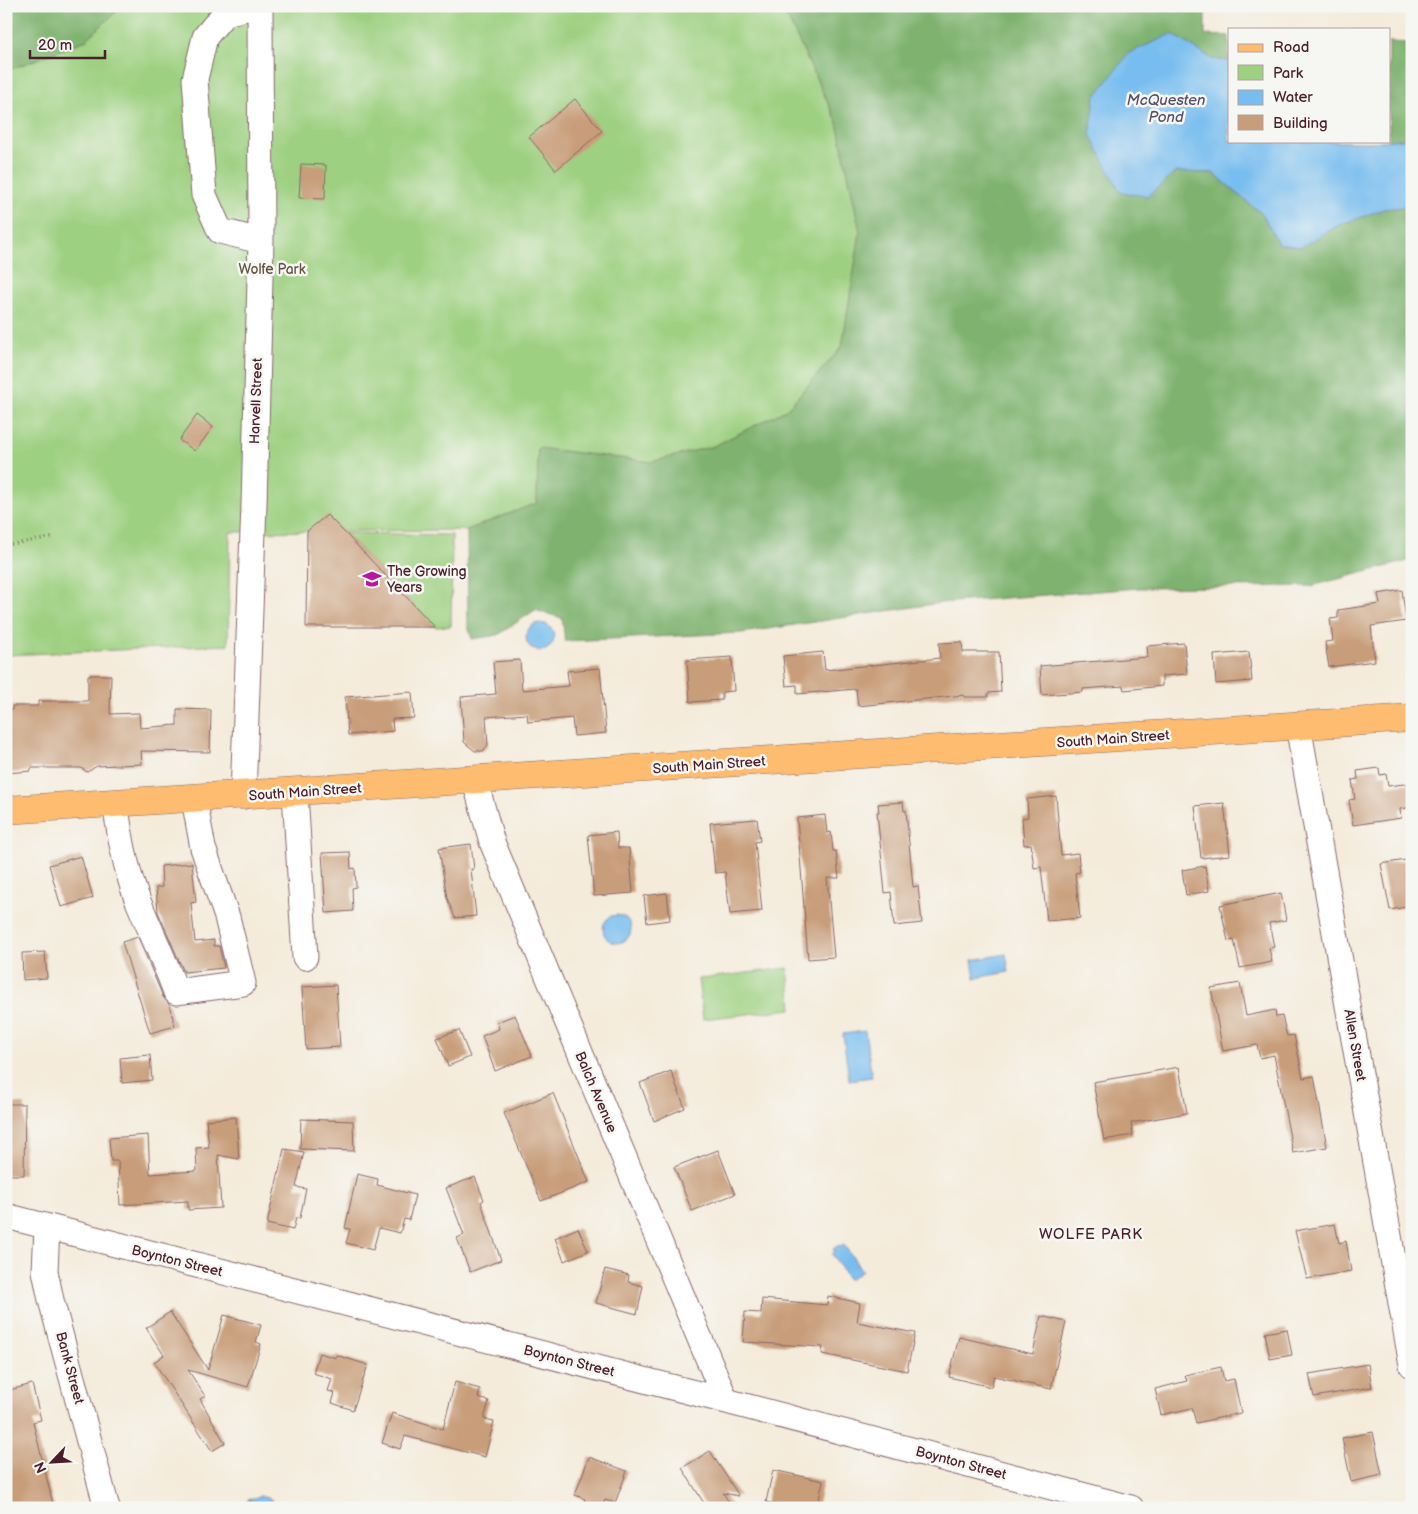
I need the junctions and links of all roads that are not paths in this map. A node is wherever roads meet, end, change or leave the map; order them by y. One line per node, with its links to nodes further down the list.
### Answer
1 (254, 6): 3 (street)
2 (260, 6): 3 (street, Harvell Street)
3 (261, 241): 8 (street, Harvell Street)
4 (1412, 718): 5 (main road, South Main Street)
5 (1298, 725): 6 (main road, South Main Street); 15 (street, Allen Street)
6 (474, 781): 7 (main road, South Main Street); 16 (street, Balch Avenue)
7 (295, 793): 8 (main road, South Main Street); 12 (street)
8 (243, 796): 9 (main road, South Main Street)
9 (194, 799): 10 (main road, South Main Street); 10 (street)
10 (115, 803): 11 (main road, South Main Street)
11 (6, 810)
12 (305, 956)
13 (6, 1216): 14 (street, Boynton Street)
14 (46, 1227): 16 (street, Boynton Street); 17 (street, Bank Street)
15 (1412, 1365)
16 (726, 1400): 18 (street, Boynton Street)
17 (107, 1508)
18 (1131, 1508)

